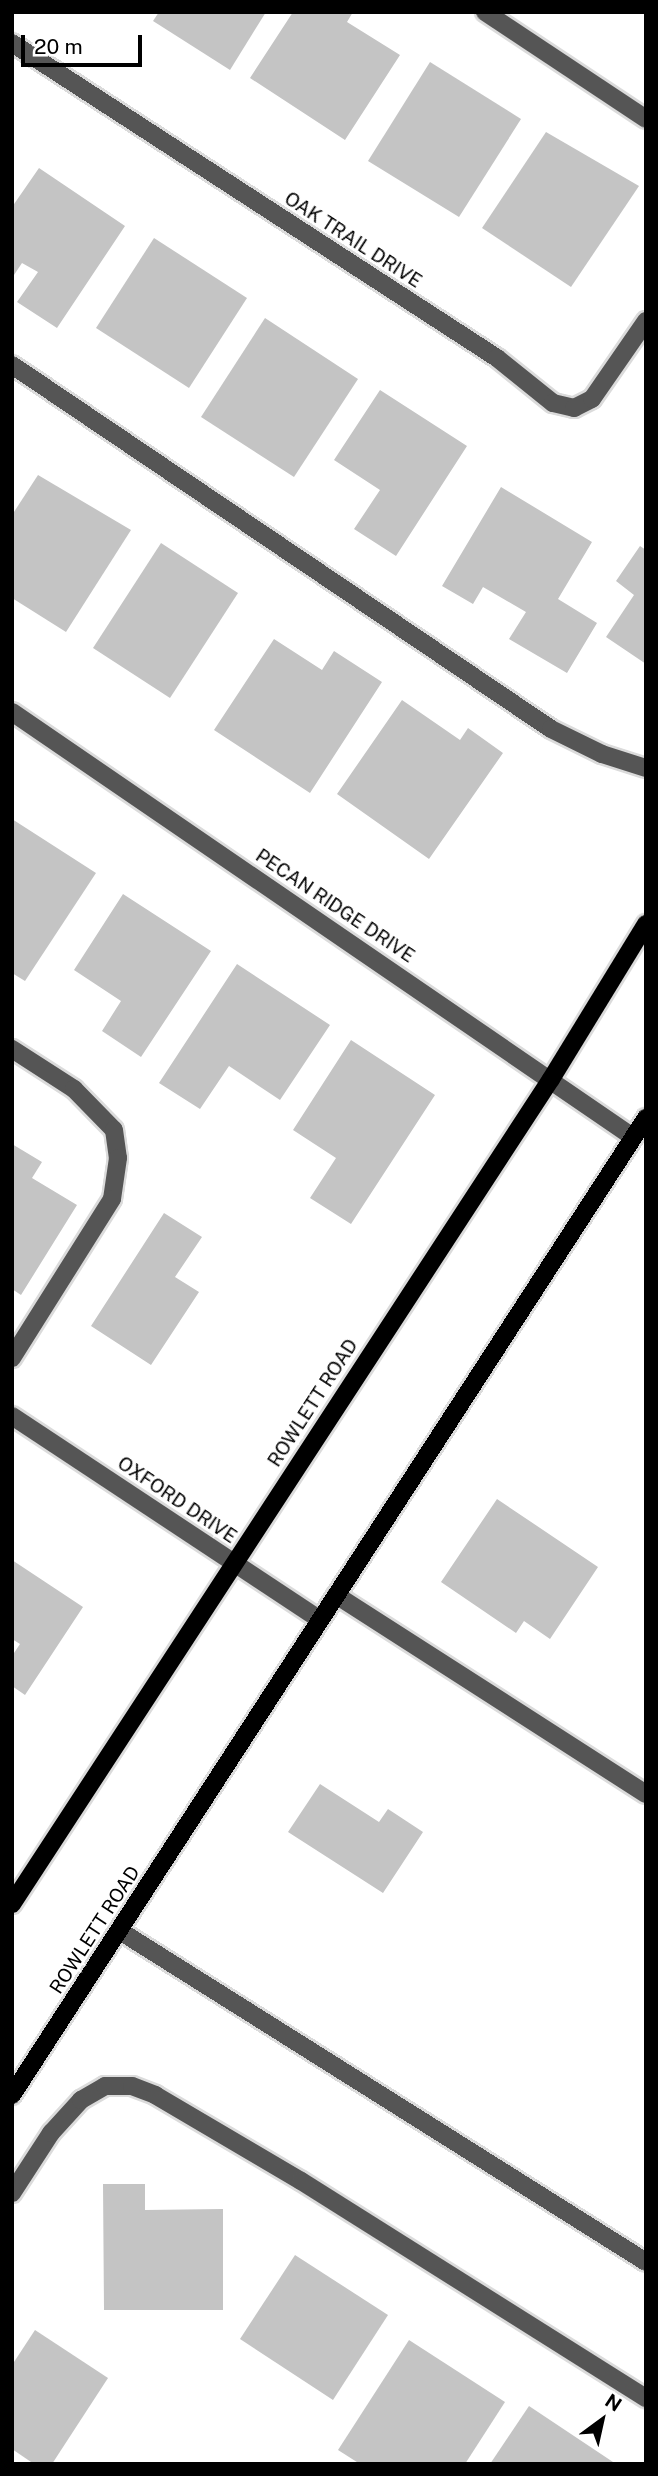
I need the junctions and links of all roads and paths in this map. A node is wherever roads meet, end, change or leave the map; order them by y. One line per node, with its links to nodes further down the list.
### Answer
1 (485, 12): 3 (street)
2 (12, 43): 4 (street, OAK TRAIL DRIVE)
3 (646, 119)
4 (646, 321)
5 (12, 365): 7 (street)
6 (12, 712): 10 (street, PECAN RIDGE DRIVE)
7 (646, 768)
8 (646, 924): 10 (main road, ROWLETT ROAD)
9 (12, 1049): 13 (street)
10 (551, 1079): 12 (street, PECAN RIDGE DRIVE); 15 (main road, ROWLETT ROAD)
11 (646, 1118): 12 (main road, ROWLETT ROAD)
12 (633, 1137): 16 (main road, ROWLETT ROAD)
13 (12, 1358)
14 (12, 1416): 15 (street, OXFORD DRIVE)
15 (233, 1563): 17 (street, OXFORD DRIVE); 19 (main road, ROWLETT ROAD)
16 (336, 1594): 17 (main road, ROWLETT ROAD); 18 (street)
17 (319, 1619): 20 (main road, ROWLETT ROAD)
18 (646, 1794)
19 (12, 1904)
20 (120, 1931): 21 (main road, ROWLETT ROAD); 23 (street)
21 (12, 2095)
22 (12, 2193): 24 (street)
23 (646, 2262)
24 (646, 2398)

